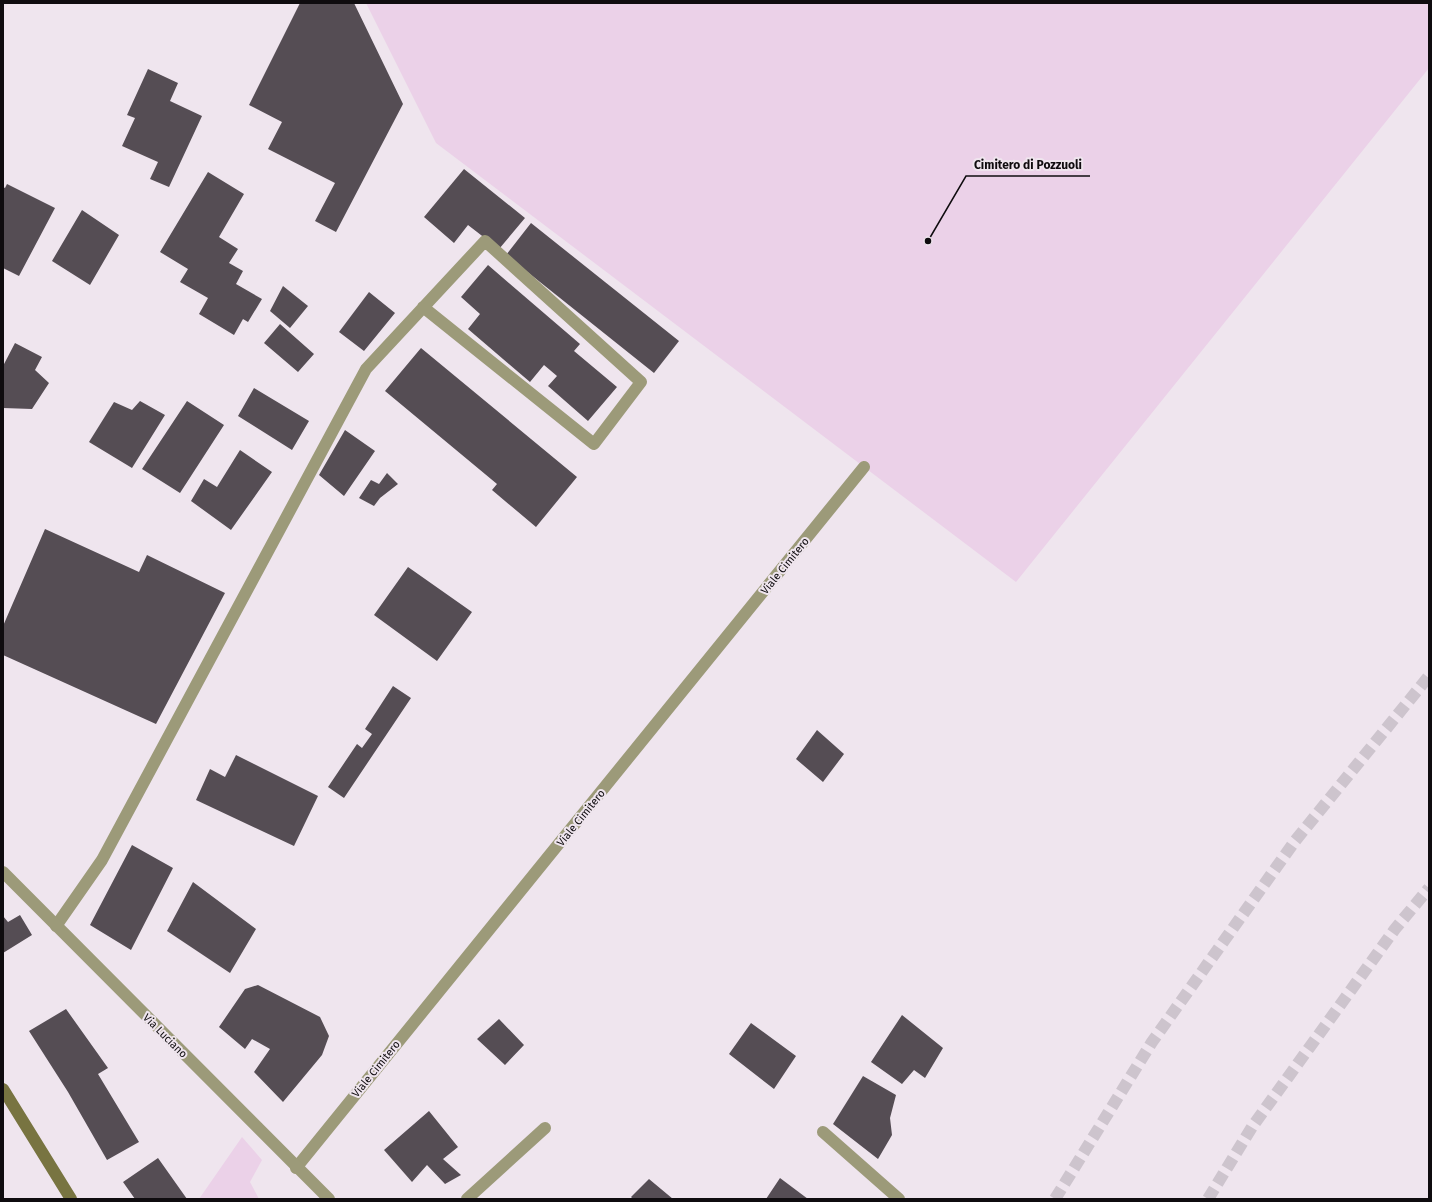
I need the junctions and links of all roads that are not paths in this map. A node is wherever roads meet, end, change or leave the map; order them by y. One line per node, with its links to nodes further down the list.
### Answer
1 (423, 307): 1 (street); 4 (street)
2 (864, 467): 8 (street, Viale Cimitero)
3 (3, 872): 4 (street, Via Luciano)
4 (56, 926): 8 (street, Via Luciano)
5 (3, 1089): 9 (main road)
6 (545, 1128): 11 (street)
7 (823, 1132): 12 (street)
8 (296, 1168): 10 (street, Via Luciano)
9 (71, 1199)
10 (329, 1199)
11 (467, 1199)
12 (899, 1199)

